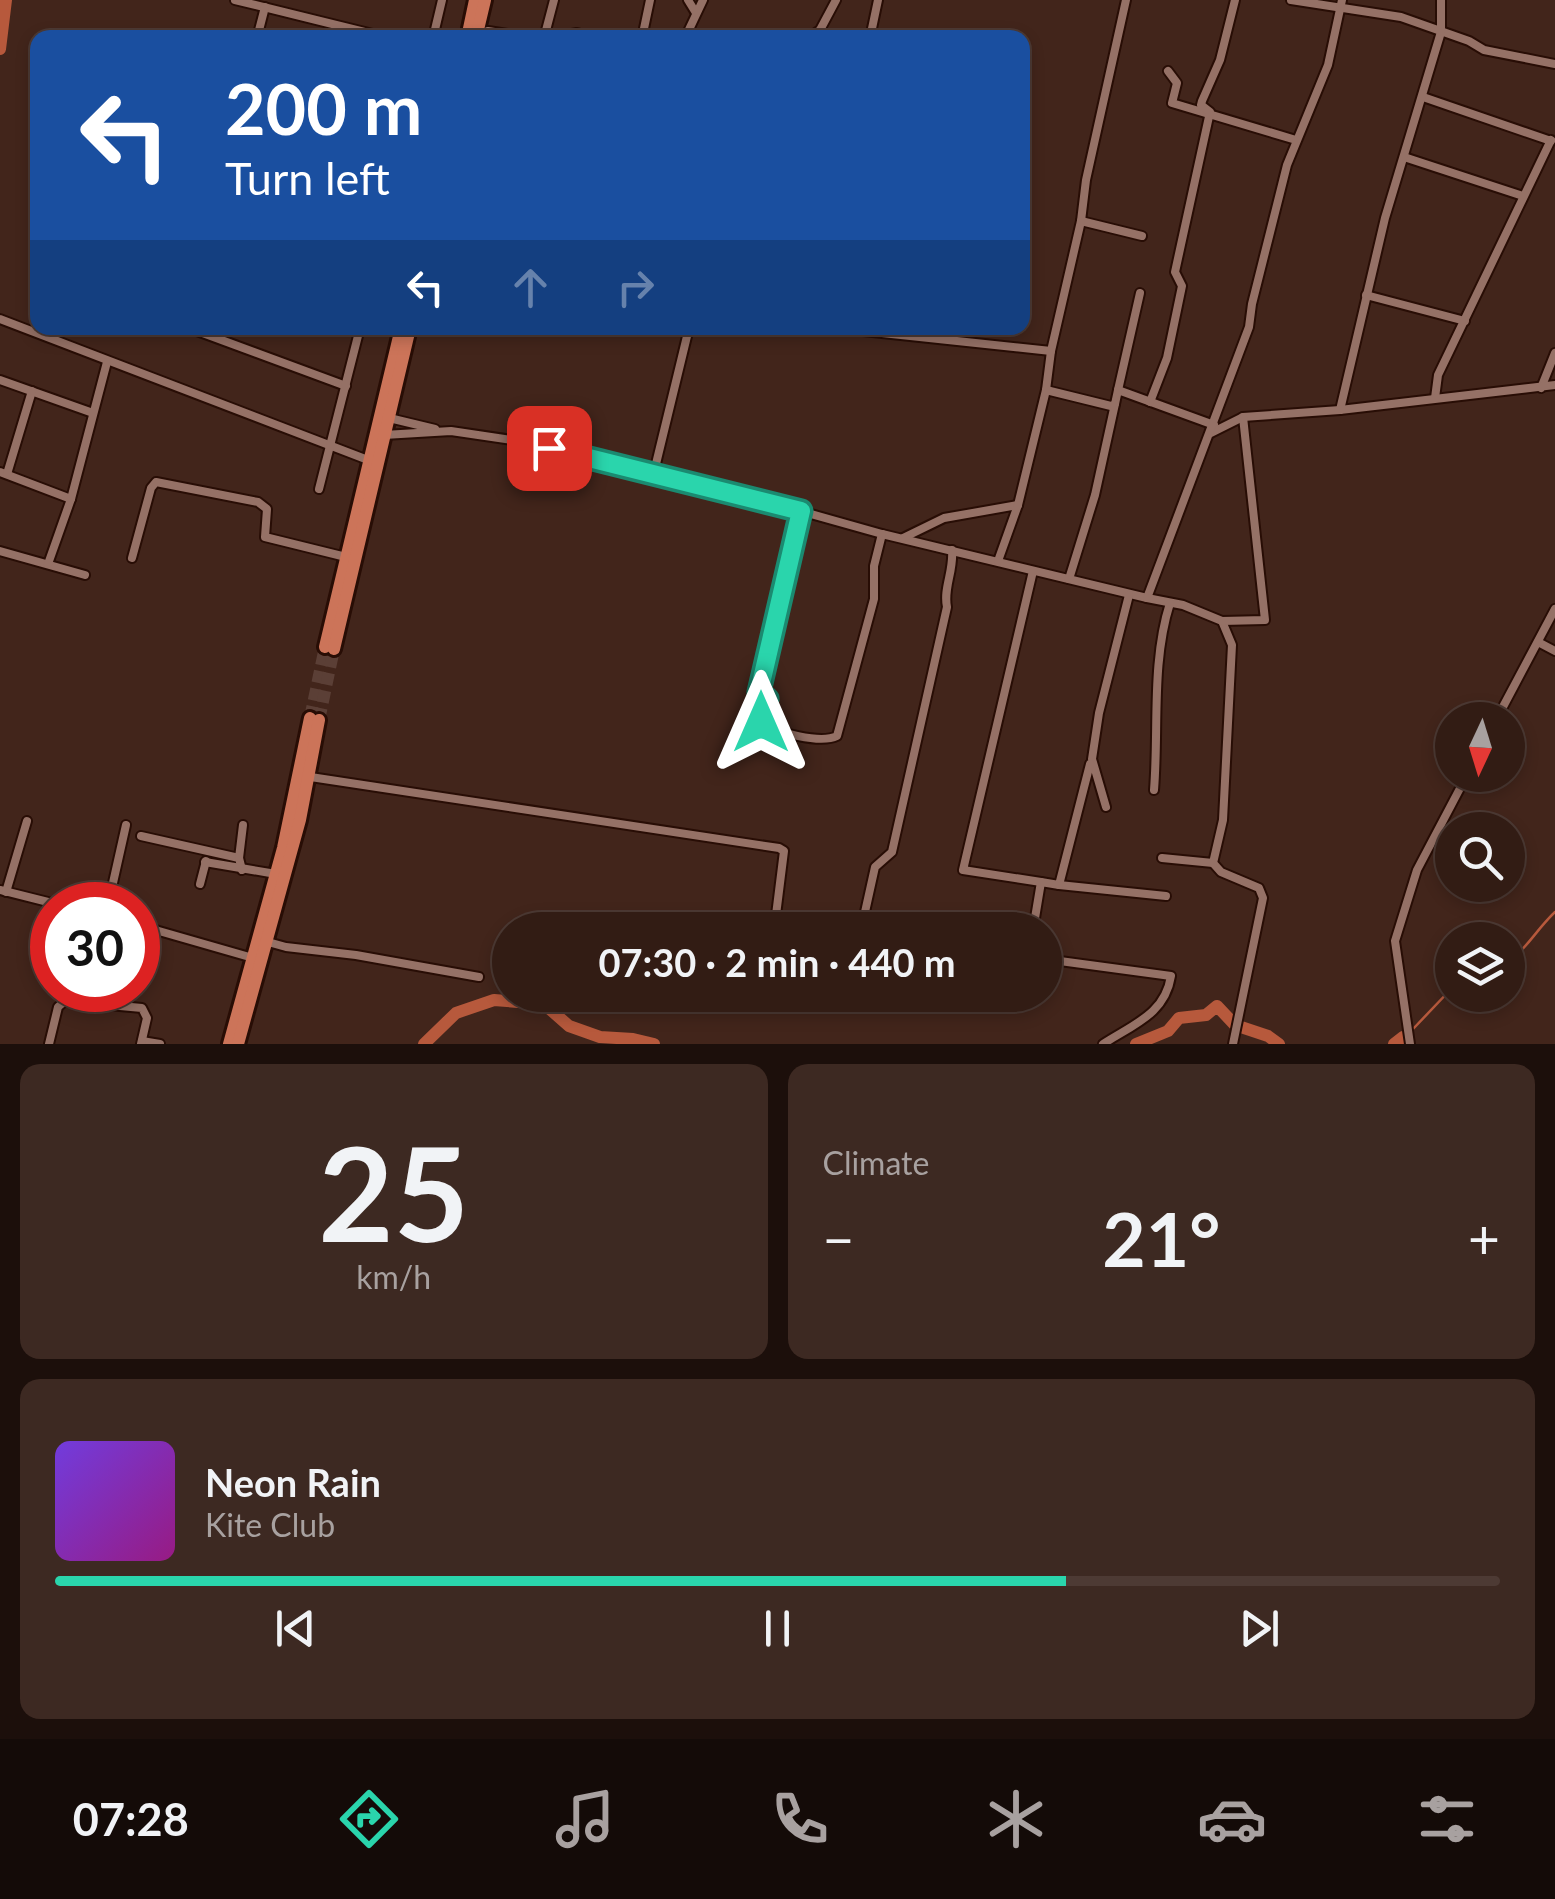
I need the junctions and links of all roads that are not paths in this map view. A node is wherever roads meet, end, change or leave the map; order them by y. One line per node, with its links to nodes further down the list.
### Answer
1 (235, 0): 17 (street)
2 (288, 0): 18 (street)
3 (442, 0): 22 (street)
4 (475, 0): 23 (main road)
5 (485, 0): 24 (main road)
6 (554, 0): 25 (street)
7 (650, 0): 26 (street)
8 (688, 0): 19 (street)
9 (703, 0): 19 (street)
10 (836, 0): 28 (street)
11 (878, 0): 29 (street)
12 (1126, 0): 39 (street)
13 (1236, 0): 34 (street)
14 (1291, 0): 16 (street)
15 (1441, 0): 30 (street)
16 (1341, 4): 30 (street); 35 (street)
17 (265, 7): 18 (street); 20 (street)
18 (285, 11): 21 (street)
19 (696, 13): 27 (street)
20 (260, 30)
21 (358, 30)
22 (435, 30)
23 (468, 30)
24 (482, 30)
25 (549, 30)
26 (644, 30)
27 (689, 30)
28 (820, 30)
29 (872, 30)
30 (1441, 32): 31 (street); 33 (street)
31 (1555, 64)
32 (1168, 72): 34 (street)
33 (1423, 97): 36 (street); 37 (street)
34 (1210, 112): 35 (street); 64 (street)
35 (1296, 140): 70 (street)
36 (1553, 142): 38 (street)
37 (1404, 157): 38 (street); 42 (street)
38 (1523, 196): 44 (street)
39 (1082, 221): 40 (street); 53 (street)
40 (1142, 236)
41 (1140, 293): 61 (street)
42 (1366, 295): 44 (street); 66 (street)
43 (0, 319): 45 (street)
44 (1465, 320): 63 (street)
45 (30, 331)
46 (40, 335): 55 (street)
47 (208, 335): 58 (street)
48 (358, 335): 58 (street)
49 (399, 335): 68 (main road)
50 (408, 335): 68 (main road)
51 (686, 335): 76 (street)
52 (901, 335): 53 (street)
53 (1051, 351): 60 (street)
54 (1555, 353): 59 (street)
55 (107, 362): 67 (street); 74 (street)
56 (0, 380): 62 (street)
57 (1555, 385): 59 (street)
58 (346, 386): 74 (street)
59 (1542, 388): 63 (street)
60 (1046, 390): 65 (street); 80 (street)
61 (1118, 390): 64 (street); 65 (street)
62 (32, 391): 67 (street); 77 (street)
63 (1435, 398): 66 (street)
64 (1150, 402): 70 (street)
65 (1114, 404): 92 (street)
66 (1340, 410): 69 (street)
67 (93, 413): 79 (street)
68 (383, 417): 71 (street); 72 (main road); 75 (main road)
69 (1243, 418): 73 (street); 97 (street)
70 (1214, 425): 73 (street)
71 (439, 430): 72 (street); 76 (street)
72 (384, 436): 86 (main road)
73 (1207, 436): 94 (street)
74 (330, 448): 75 (street); 78 (street)
75 (368, 460): 86 (main road)
76 (654, 472): 81 (street)
77 (4, 473): 79 (street)
78 (320, 489)
79 (71, 499): 89 (street)
80 (1018, 505): 83 (street); 88 (street)
81 (801, 511): 82 (street); 82 (street)
82 (882, 534): 83 (street)
83 (903, 538): 84 (street)
84 (952, 550): 88 (street); 126 (street)
85 (0, 551): 89 (street)
86 (346, 557): 87 (street)
87 (132, 558)
88 (998, 561): 90 (street)
89 (48, 564): 91 (street)
90 (1033, 572): 92 (street); 119 (street)
91 (85, 575)
92 (1069, 579): 93 (street)
93 (1128, 595): 94 (street); 102 (street)
94 (1147, 598): 95 (street)
95 (1170, 602): 97 (street); 104 (street)
96 (1555, 610): 98 (street)
97 (1222, 622): 115 (street)
98 (1538, 642): 99 (street); 100 (street)
99 (1555, 651)
100 (1506, 702)
101 (315, 719): 103 (main road)
102 (1092, 760): 106 (street); 121 (street)
103 (304, 775): 117 (main road); 125 (street); 129 (main road)
104 (1154, 790)
105 (1458, 792): 140 (street)
106 (1106, 806)
107 (28, 821): 122 (street)
108 (242, 824): 112 (street)
109 (126, 825): 118 (street)
110 (141, 836): 111 (street)
111 (208, 852): 112 (street); 114 (street)
112 (240, 858): 116 (street)
113 (1162, 858): 115 (street)
114 (205, 862): 116 (street); 120 (street)
115 (1213, 863): 139 (street)
116 (242, 870): 117 (street)
117 (276, 874): 130 (main road)
118 (113, 882)
119 (1040, 882): 121 (street); 127 (street)
120 (200, 884)
121 (1059, 885): 123 (street)
122 (3, 891): 124 (street)
123 (1166, 896)
124 (30, 898)
125 (776, 912)
126 (864, 912)
127 (1036, 912)
128 (160, 931): 130 (street)
129 (268, 942): 132 (street); 137 (main road)
130 (254, 958): 136 (main road)
131 (1062, 961): 138 (street)
132 (479, 977)
133 (142, 1042): 134 (street); 135 (street)
134 (49, 1044)
135 (160, 1044)
136 (229, 1044)
137 (238, 1044)
138 (1103, 1044)
139 (1233, 1044)
140 (1410, 1044)

